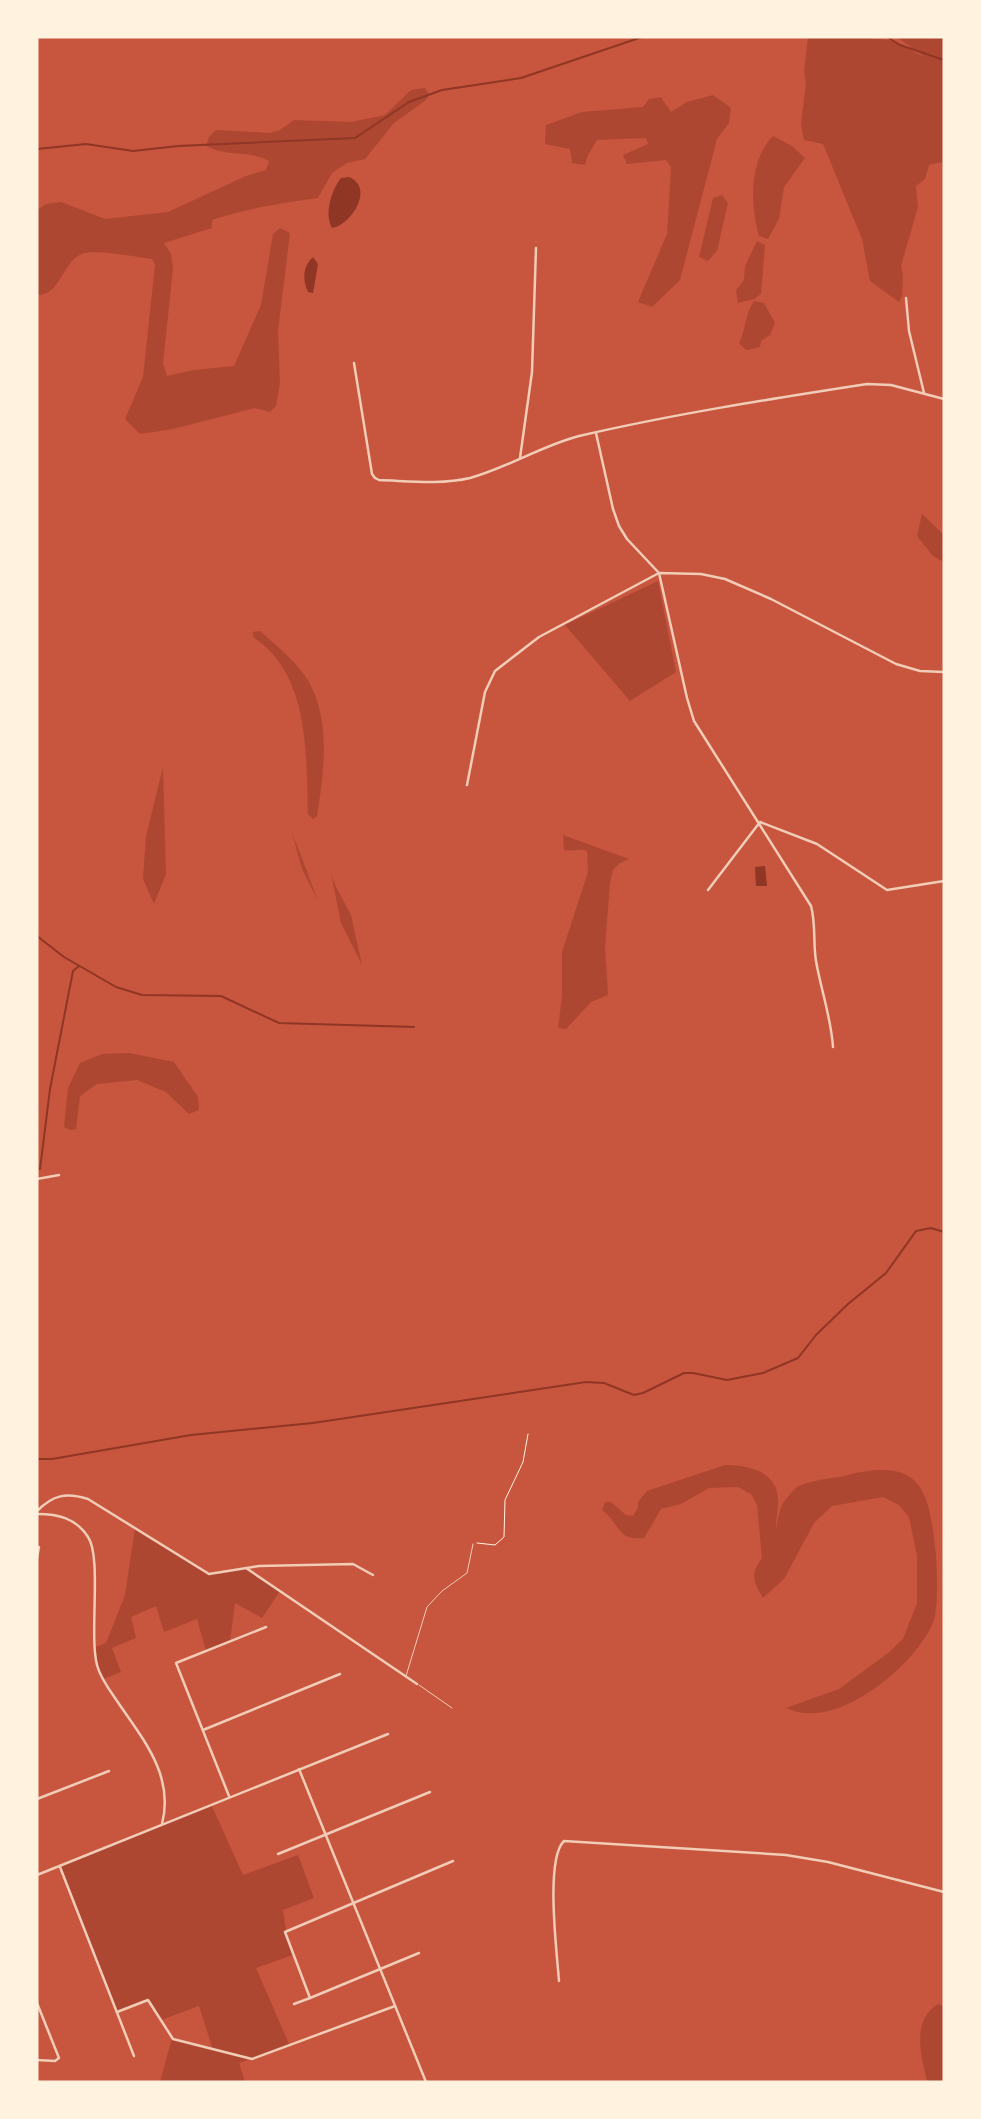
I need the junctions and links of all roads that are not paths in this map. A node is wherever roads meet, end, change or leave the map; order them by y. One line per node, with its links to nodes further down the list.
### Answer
1 (536, 248): 7 (street)
2 (906, 298): 4 (street)
3 (354, 363): 7 (street)
4 (924, 393): 5 (street); 6 (street)
5 (944, 399)
6 (596, 433): 7 (street); 8 (street)
7 (520, 457)
8 (659, 573): 9 (street); 10 (street); 11 (street)
9 (944, 672)
10 (467, 785)
11 (760, 822): 12 (street); 13 (street); 14 (street)
12 (944, 881)
13 (708, 890)
14 (833, 1047)
15 (60, 1175): 16 (street)
16 (37, 1179)
17 (37, 1513): 21 (street); 35 (street)
18 (473, 1544): 25 (lane)
19 (39, 1547): 20 (street)
20 (37, 1558)
21 (246, 1568): 22 (street); 25 (street)
22 (373, 1575)
23 (266, 1627): 28 (street)
24 (340, 1674): 28 (street)
25 (406, 1676): 26 (street)
26 (417, 1684): 27 (lane)
27 (452, 1708)
28 (204, 1730): 33 (street)
29 (388, 1734): 30 (street)
30 (299, 1769): 33 (street); 36 (street)
31 (109, 1771): 34 (street)
32 (430, 1792): 36 (street)
33 (229, 1796): 35 (street)
34 (37, 1799)
35 (162, 1824): 39 (street)
36 (324, 1835): 37 (street); 42 (street)
37 (278, 1854)
38 (453, 1861): 42 (street)
39 (59, 1866): 40 (street); 50 (street)
40 (37, 1875)
41 (944, 1892): 45 (street)
42 (352, 1902): 44 (street); 46 (street)
43 (419, 1953): 44 (street)
44 (380, 1969): 46 (street); 49 (street)
45 (559, 1981)
46 (310, 1998): 48 (street)
47 (37, 2003): 52 (street)
48 (294, 2004)
49 (396, 2006): 50 (street); 53 (street)
50 (117, 2012): 51 (street)
51 (134, 2056)
52 (37, 2060)
53 (426, 2082)

